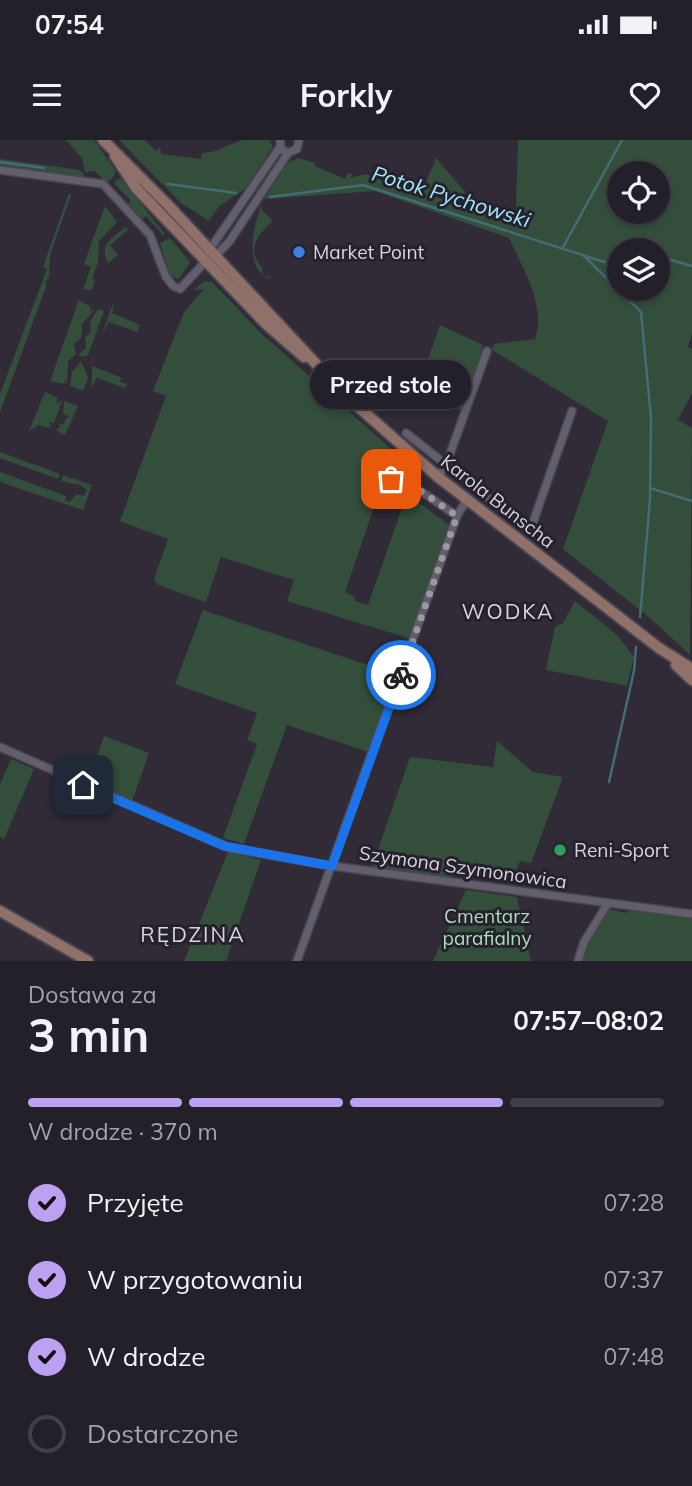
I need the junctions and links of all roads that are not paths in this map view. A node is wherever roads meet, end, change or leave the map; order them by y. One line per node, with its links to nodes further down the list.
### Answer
1 (103, 140): 6 (main road, Karola Bunscha)
2 (299, 140): 4 (street)
3 (280, 143): 4 (street); 6 (street)
4 (288, 153): 6 (street)
5 (0, 170): 6 (street)
6 (211, 256): 11 (main road, Karola Bunscha)
7 (486, 351): 10 (street)
8 (572, 411): 10 (street)
9 (406, 433): 10 (street)
10 (446, 465): 11 (street)
11 (438, 477): 13 (main road, Karola Bunscha)
12 (391, 479): 14 (street)
13 (467, 499): 14 (street); 15 (main road, Karola Bunscha)
14 (457, 516): 19 (street)
15 (659, 648): 16 (main road, Karola Bunscha); 17 (main road, Karola Bunscha)
16 (692, 669)
17 (692, 680)
18 (0, 747): 19 (street, Szymona Szymonowica)
19 (332, 866): 20 (street, Szymona Szymonowica); 24 (street)
20 (608, 903): 22 (street, Szymona Szymonowica); 25 (street)
21 (0, 911): 23 (main road)
22 (692, 914)
23 (88, 961)
24 (297, 961)
25 (578, 961)

